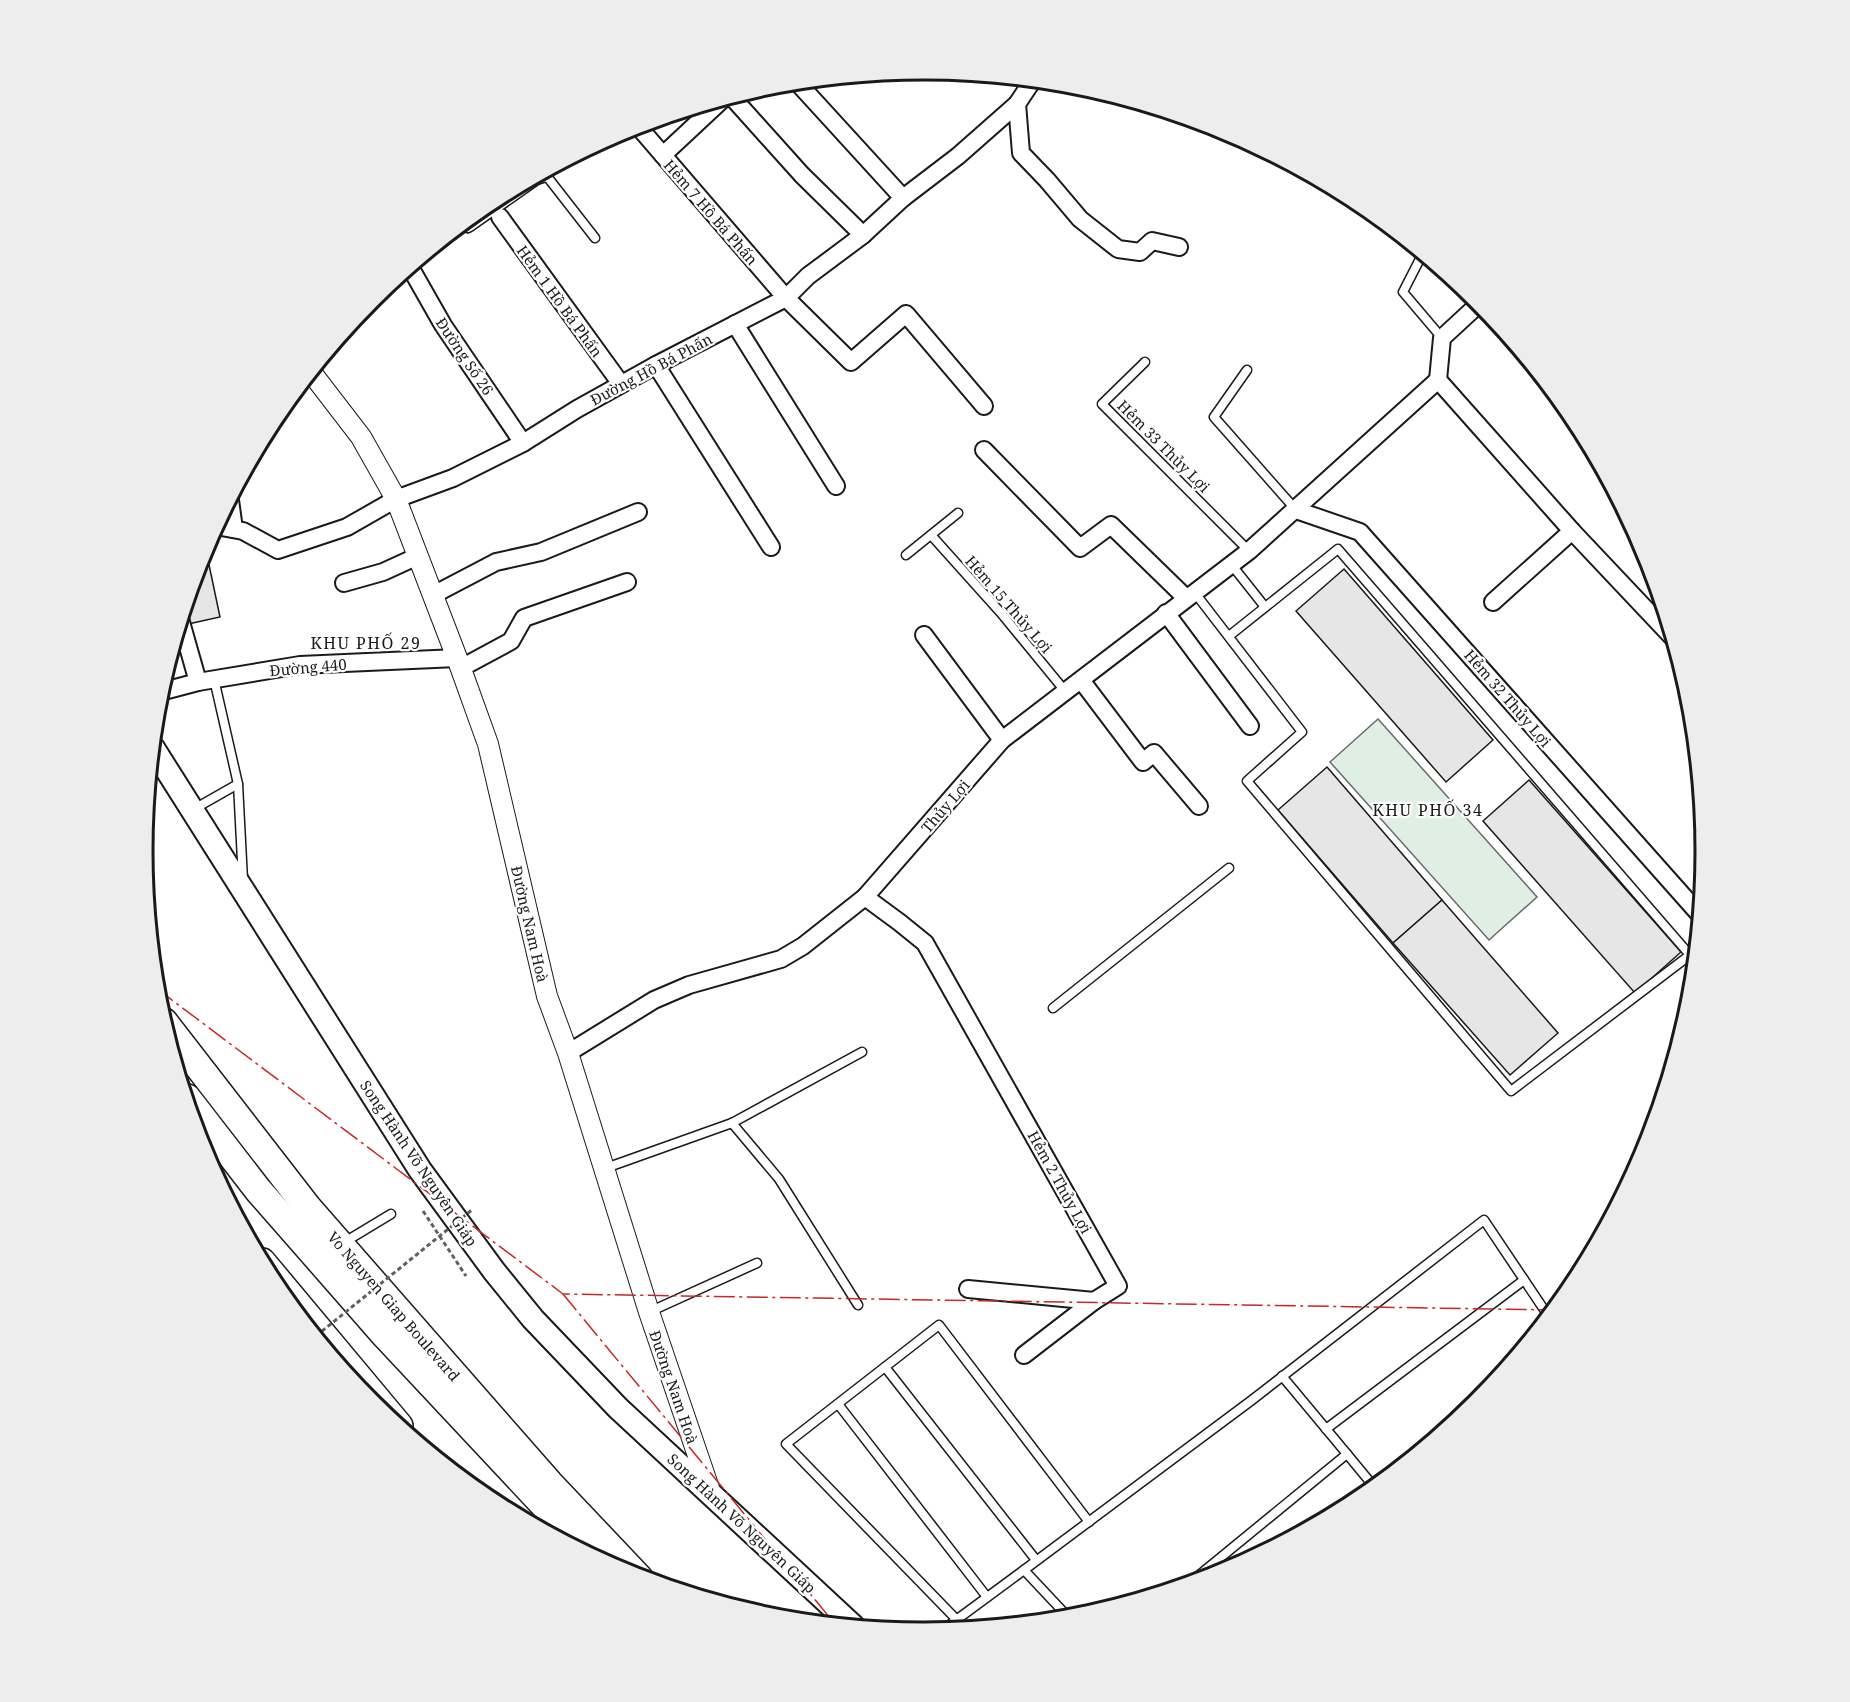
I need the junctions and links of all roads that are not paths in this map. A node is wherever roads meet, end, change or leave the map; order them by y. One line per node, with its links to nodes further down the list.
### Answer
1 (1029, 86): 4 (street, Đường Hồ Bá Phấn)
2 (804, 89): 9 (street)
3 (737, 103): 11 (street)
4 (1017, 104): 9 (street, Đường Hồ Bá Phấn); 13 (street)
5 (711, 110): 7 (street)
6 (644, 133): 7 (street, Hẻm 7 Hồ Bá Phấn)
7 (663, 155): 16 (street, Hẻm 7 Hồ Bá Phấn)
8 (548, 178): 12 (lane)
9 (903, 198): 11 (street, Đường Hồ Bá Phấn)
10 (500, 217): 25 (street, Hẻm 1 Hồ Bá Phấn)
11 (863, 235): 16 (street, Đường Hồ Bá Phấn)
12 (595, 238)
13 (1179, 247)
14 (1420, 259): 19 (lane)
15 (414, 273): 27 (street, Đường Số 26)
16 (786, 298): 18 (street, Đường Hồ Bá Phấn); 26 (street, Hẻm 7 Hồ Bá Phấn)
17 (1474, 308): 19 (street)
18 (735, 324): 21 (street, Đường Hồ Bá Phấn); 29 (street)
19 (1442, 338): 24 (street)
20 (1145, 362): 40 (lane, Hẻm 33 Thủy Lợi)
21 (656, 365): 25 (street, Đường Hồ Bá Phấn); 39 (street)
22 (1247, 370): 31 (lane)
23 (316, 378): 30 (street, Đường Nam Hoà)
24 (1438, 380): 31 (street, Thủy Lợi); 37 (street)
25 (621, 384): 27 (street, Đường Hồ Bá Phấn)
26 (984, 406)
27 (523, 443): 30 (street, Đường Hồ Bá Phấn)
28 (984, 450): 47 (street)
29 (836, 486)
30 (396, 500): 36 (street, Đường Hồ Bá Phấn); 42 (street, Đường Nam Hoà)
31 (1296, 510): 40 (street, Thủy Lợi); 69 (street, Hẻm 32 Thủy Lợi)
32 (638, 512): 46 (street)
33 (232, 513): 36 (street)
34 (958, 513): 38 (lane)
35 (225, 528): 36 (street, Đường Hồ Bá Phấn)
36 (234, 529)
37 (1572, 531): 48 (street); 51 (street)
38 (931, 535): 41 (lane); 59 (lane, Hẻm 15 Thủy Lợi)
39 (771, 547)
40 (1250, 551): 43 (street, Thủy Lợi)
41 (906, 555)
42 (418, 556): 45 (street); 46 (street, Đường Nam Hoà)
43 (1231, 564): 47 (street, Thủy Lợi); 49 (lane)
44 (627, 582): 55 (street)
45 (344, 584)
46 (433, 595): 55 (street, Đường Nam Hoà)
47 (1191, 596): 50 (street, Thủy Lợi); 54 (lane)
48 (1492, 602)
49 (1265, 607): 54 (lane); 71 (lane)
50 (1166, 614): 57 (street, Thủy Lợi); 60 (street)
51 (1663, 628)
52 (185, 632): 56 (street)
53 (924, 634): 61 (street)
54 (1229, 636): 70 (lane)
55 (459, 663): 56 (street, Đường 440); 75 (street, Đường Nam Hoà)
56 (206, 680): 58 (street, Đường 440); 63 (lane)
57 (1081, 680): 59 (street, Thủy Lợi); 64 (street)
58 (171, 689)
59 (1065, 691): 61 (street, Thủy Lợi)
60 (1250, 726)
61 (1002, 740): 68 (street, Thủy Lợi)
62 (159, 758): 65 (main road, Song Hành Võ Nguyên Giáp)
63 (238, 784): 65 (lane); 67 (lane)
64 (1199, 806)
65 (192, 810): 67 (main road, Song Hành Võ Nguyên Giáp)
66 (1229, 868): 72 (lane)
67 (243, 890): 95 (main road, Song Hành Võ Nguyên Giáp)
68 (865, 897): 75 (street, Thủy Lợi); 84 (street, Hẻm 2 Thủy Lợi)
69 (1694, 908)
70 (1689, 955)
71 (1690, 955)
72 (1053, 1008)
73 (177, 1039): 80 (highway, Vo Nguyen Giap Boulevard)
74 (862, 1052): 77 (lane)
75 (568, 1053): 78 (street, Đường Nam Hoà)
76 (200, 1115): 97 (highway, Vo Nguyen Giap Boulevard)
77 (732, 1123): 78 (lane); 85 (lane)
78 (603, 1169): 87 (street, Đường Nam Hoà)
79 (391, 1214): 80 (lane)
80 (340, 1245): 99 (highway, Vo Nguyen Giap Boulevard)
81 (756, 1263): 87 (lane)
82 (1524, 1280): 86 (lane); 90 (lane); 92 (lane)
83 (968, 1288): 84 (street)
84 (1094, 1301): 88 (street)
85 (858, 1305)
86 (1545, 1310)
87 (649, 1312): 95 (street, Đường Nam Hoà)
88 (1024, 1355)
89 (885, 1367): 91 (lane); 96 (lane); 98 (lane)
90 (1282, 1376): 92 (lane); 96 (lane)
91 (838, 1404): 102 (lane); 105 (lane)
92 (1326, 1429): 93 (lane)
93 (1347, 1454): 94 (lane); 100 (lane)
94 (1369, 1481)
95 (711, 1494): 104 (main road, Song Hành Võ Nguyên Giáp)
96 (1089, 1522): 98 (lane)
97 (576, 1538)
98 (1036, 1560): 101 (lane)
99 (622, 1561)
100 (1206, 1569)
101 (1024, 1570): 102 (lane); 103 (lane)
102 (987, 1597): 105 (lane)
103 (1062, 1610)
104 (844, 1618)
105 (957, 1620)

